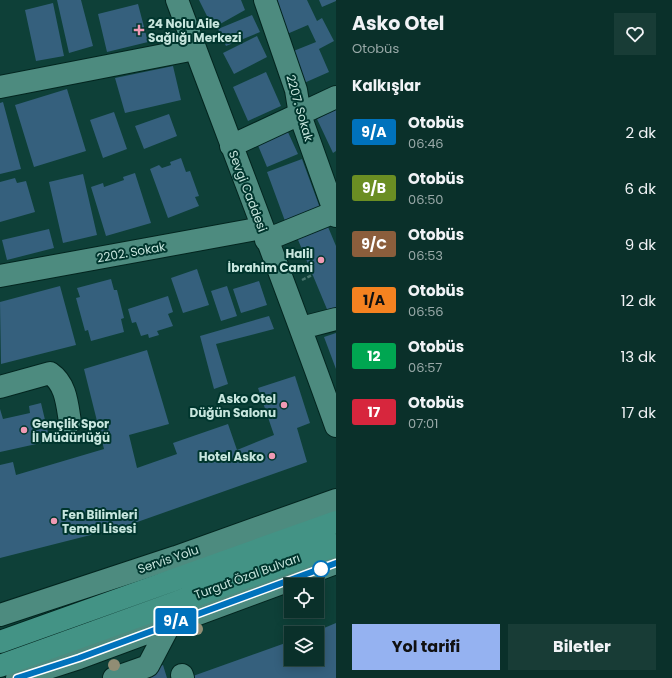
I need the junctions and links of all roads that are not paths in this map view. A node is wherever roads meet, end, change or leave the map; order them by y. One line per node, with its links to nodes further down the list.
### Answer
1 (177, 0): 3 (street, Sevgi Caddesi)
2 (265, 0): 6 (street, 2207. Sokak)
3 (196, 49): 4 (street); 7 (street, Sevgi Caddesi)
4 (0, 87)
5 (336, 97): 6 (street)
6 (300, 115): 7 (street); 8 (street, 2207. Sokak)
7 (231, 146): 9 (street, Sevgi Caddesi)
8 (335, 214): 9 (street, 2202. Sokak)
9 (264, 234): 10 (street, 2202. Sokak); 12 (street, Sevgi Caddesi)
10 (0, 276)
11 (336, 319): 12 (street)
12 (301, 328): 15 (street, Sevgi Caddesi)
13 (0, 387): 14 (street)
14 (70, 422)
15 (336, 426)
16 (336, 500): 20 (street, Servis Yolu)
17 (336, 522): 22 (main road, Turgut Özal Bulvarı)
18 (336, 545): 23 (main road, Turgut Özal Bulvarı)
19 (336, 563): 21 (street)
20 (0, 615)
21 (170, 624): 24 (street); 25 (street)
22 (0, 642)
23 (0, 666)
24 (31, 676)
25 (114, 678)

